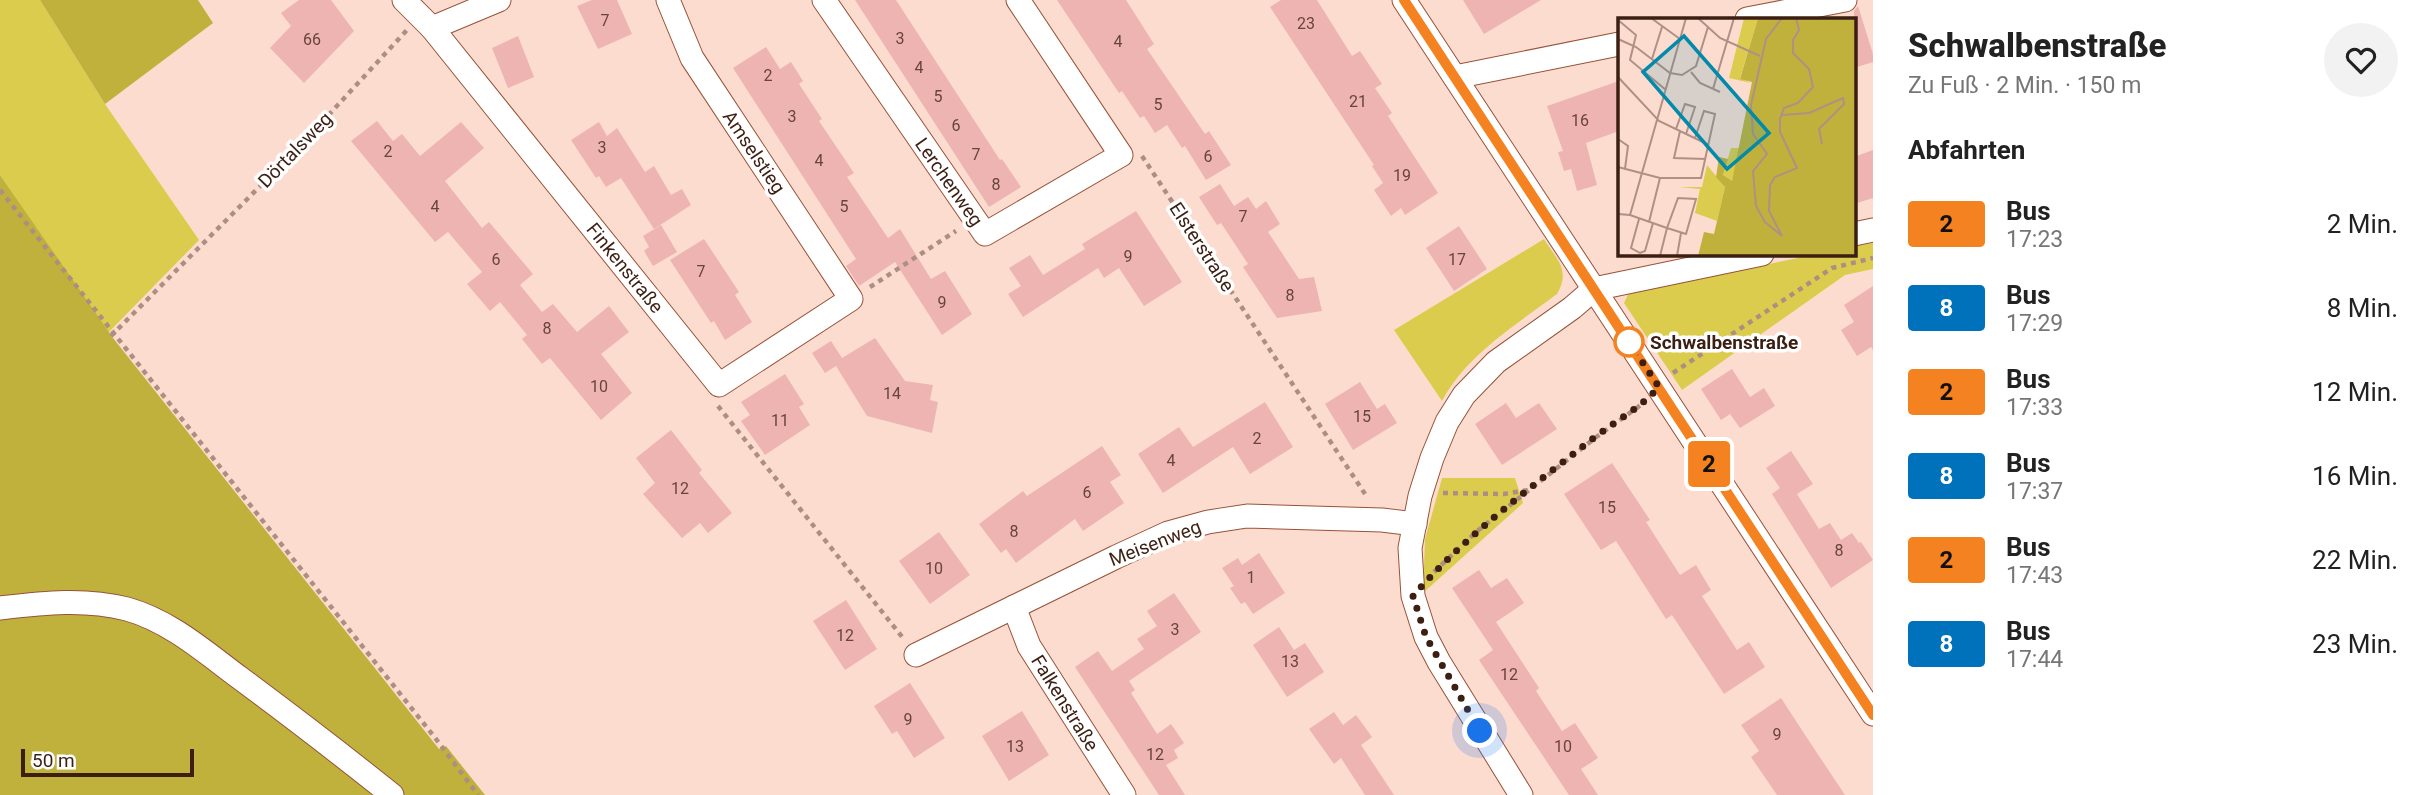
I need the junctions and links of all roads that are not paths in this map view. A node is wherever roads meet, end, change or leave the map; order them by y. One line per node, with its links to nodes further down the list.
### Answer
1 (404, 0): 9 (street, Finkenstraße)
2 (499, 0): 9 (street)
3 (668, 0): 14 (street, Amselstieg)
4 (824, 0): 5 (street, Lerchenweg)
5 (1017, 0)
6 (1404, 0): 11 (street)
7 (1845, 0): 8 (street)
8 (1752, 18)
9 (432, 28): 14 (street, Finkenstraße)
10 (1618, 44): 11 (street)
11 (1455, 76): 13 (street)
12 (1752, 256): 13 (street)
13 (1594, 289): 15 (street); 19 (street)
14 (719, 385)
15 (1415, 524): 16 (street, Meisenweg); 22 (street)
16 (1014, 607): 18 (street, Meisenweg); 21 (street, Falkenstraße)
17 (0, 608): 20 (street)
18 (916, 655)
19 (1873, 715)
20 (392, 795)
21 (1124, 795)
22 (1521, 795)

